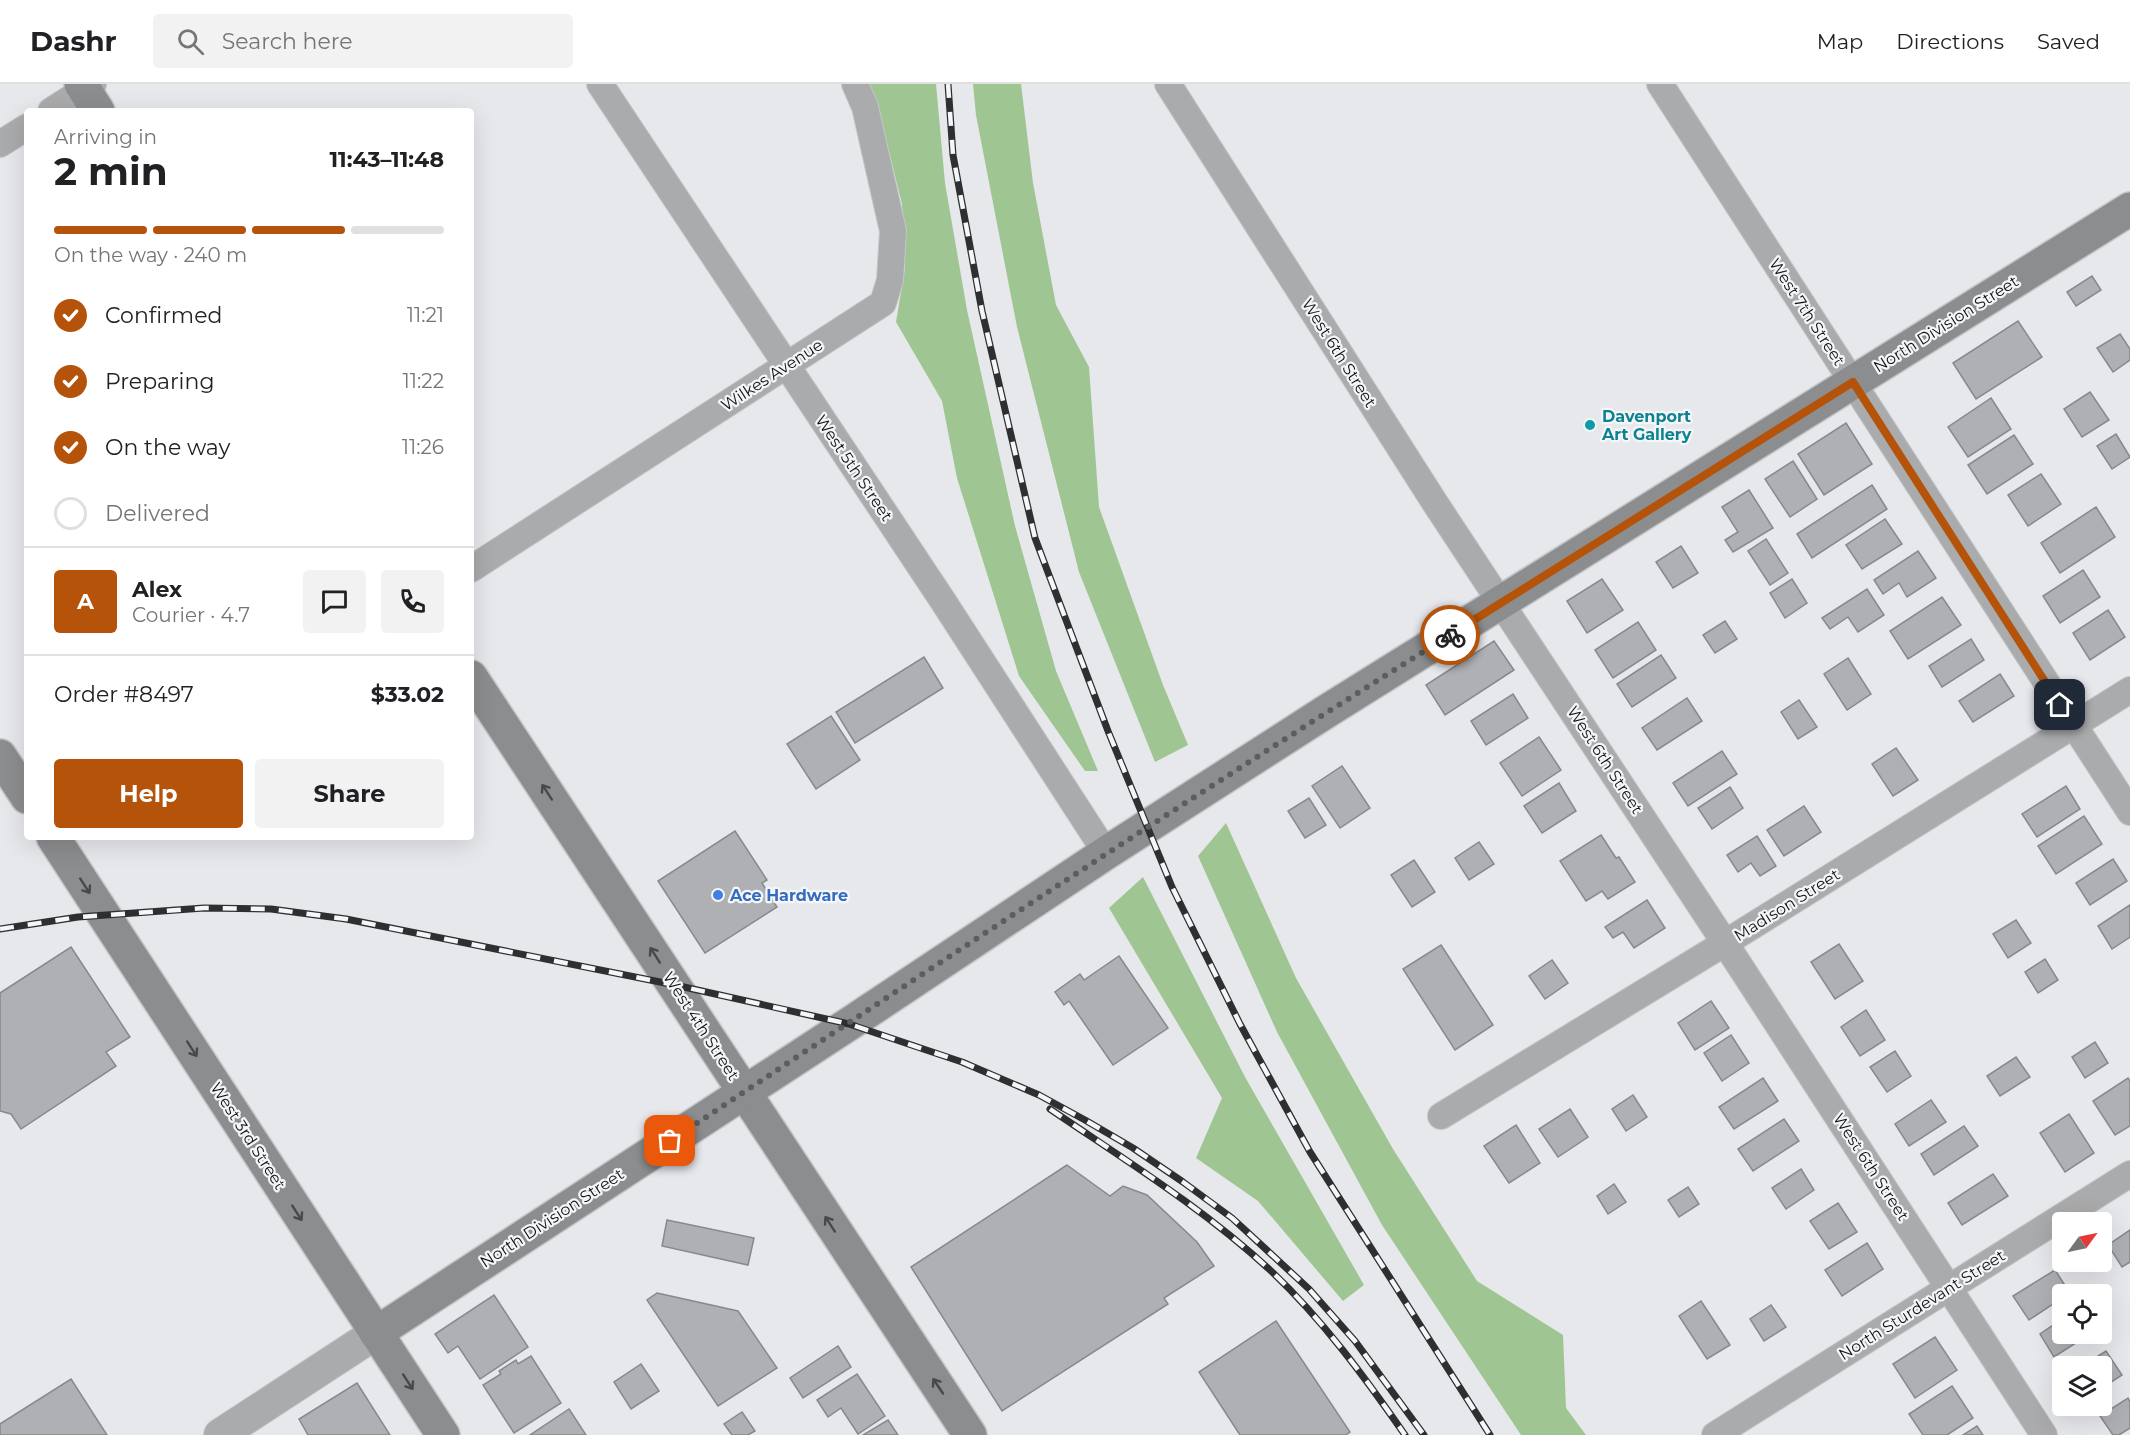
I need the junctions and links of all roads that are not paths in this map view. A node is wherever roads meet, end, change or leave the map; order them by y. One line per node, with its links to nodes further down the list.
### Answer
1 (600, 84): 10 (street, West 5th Street)
2 (855, 84): 10 (street, Wilkes Avenue)
3 (1168, 84): 13 (street, West 6th Street)
4 (1660, 84): 11 (street, West 7th Street)
5 (89, 92): 6 (street)
6 (57, 108)
7 (24, 129): 8 (street)
8 (0, 144)
9 (2130, 209): 11 (main road, North Division Street)
10 (787, 366): 12 (street, Wilkes Avenue); 21 (street, West 5th Street)
11 (1853, 382): 13 (main road, North Division Street); 16 (street, West 7th Street)
12 (474, 567)
13 (1501, 603): 21 (main road, North Division Street); 22 (street, West 6th Street)
14 (474, 682): 23 (main road, West 4th Street, one-way to 14)
15 (2130, 690): 16 (street, Madison Street)
16 (2073, 725): 19 (street, West 7th Street); 22 (street, Madison Street)
17 (0, 756): 18 (main road)
18 (24, 792)
19 (2130, 812)
20 (59, 840): 27 (main road, West 3rd Street, one-way to 27)
21 (1106, 853): 23 (main road, North Division Street)
22 (1725, 944): 24 (street, Madison Street); 26 (street, West 6th Street)
23 (744, 1092): 27 (main road, North Division Street); 30 (main road, West 4th Street, one-way to 23)
24 (1441, 1116)
25 (2130, 1174): 26 (street, North Sturdevant Street)
26 (1949, 1288): 31 (street, North Sturdevant Street); 32 (street, West 6th Street)
27 (376, 1333): 28 (street, North Division Street); 29 (main road, West 3rd Street, one-way to 29)
28 (220, 1435)
29 (443, 1435)
30 (970, 1435)
31 (1715, 1435)
32 (2044, 1435)

